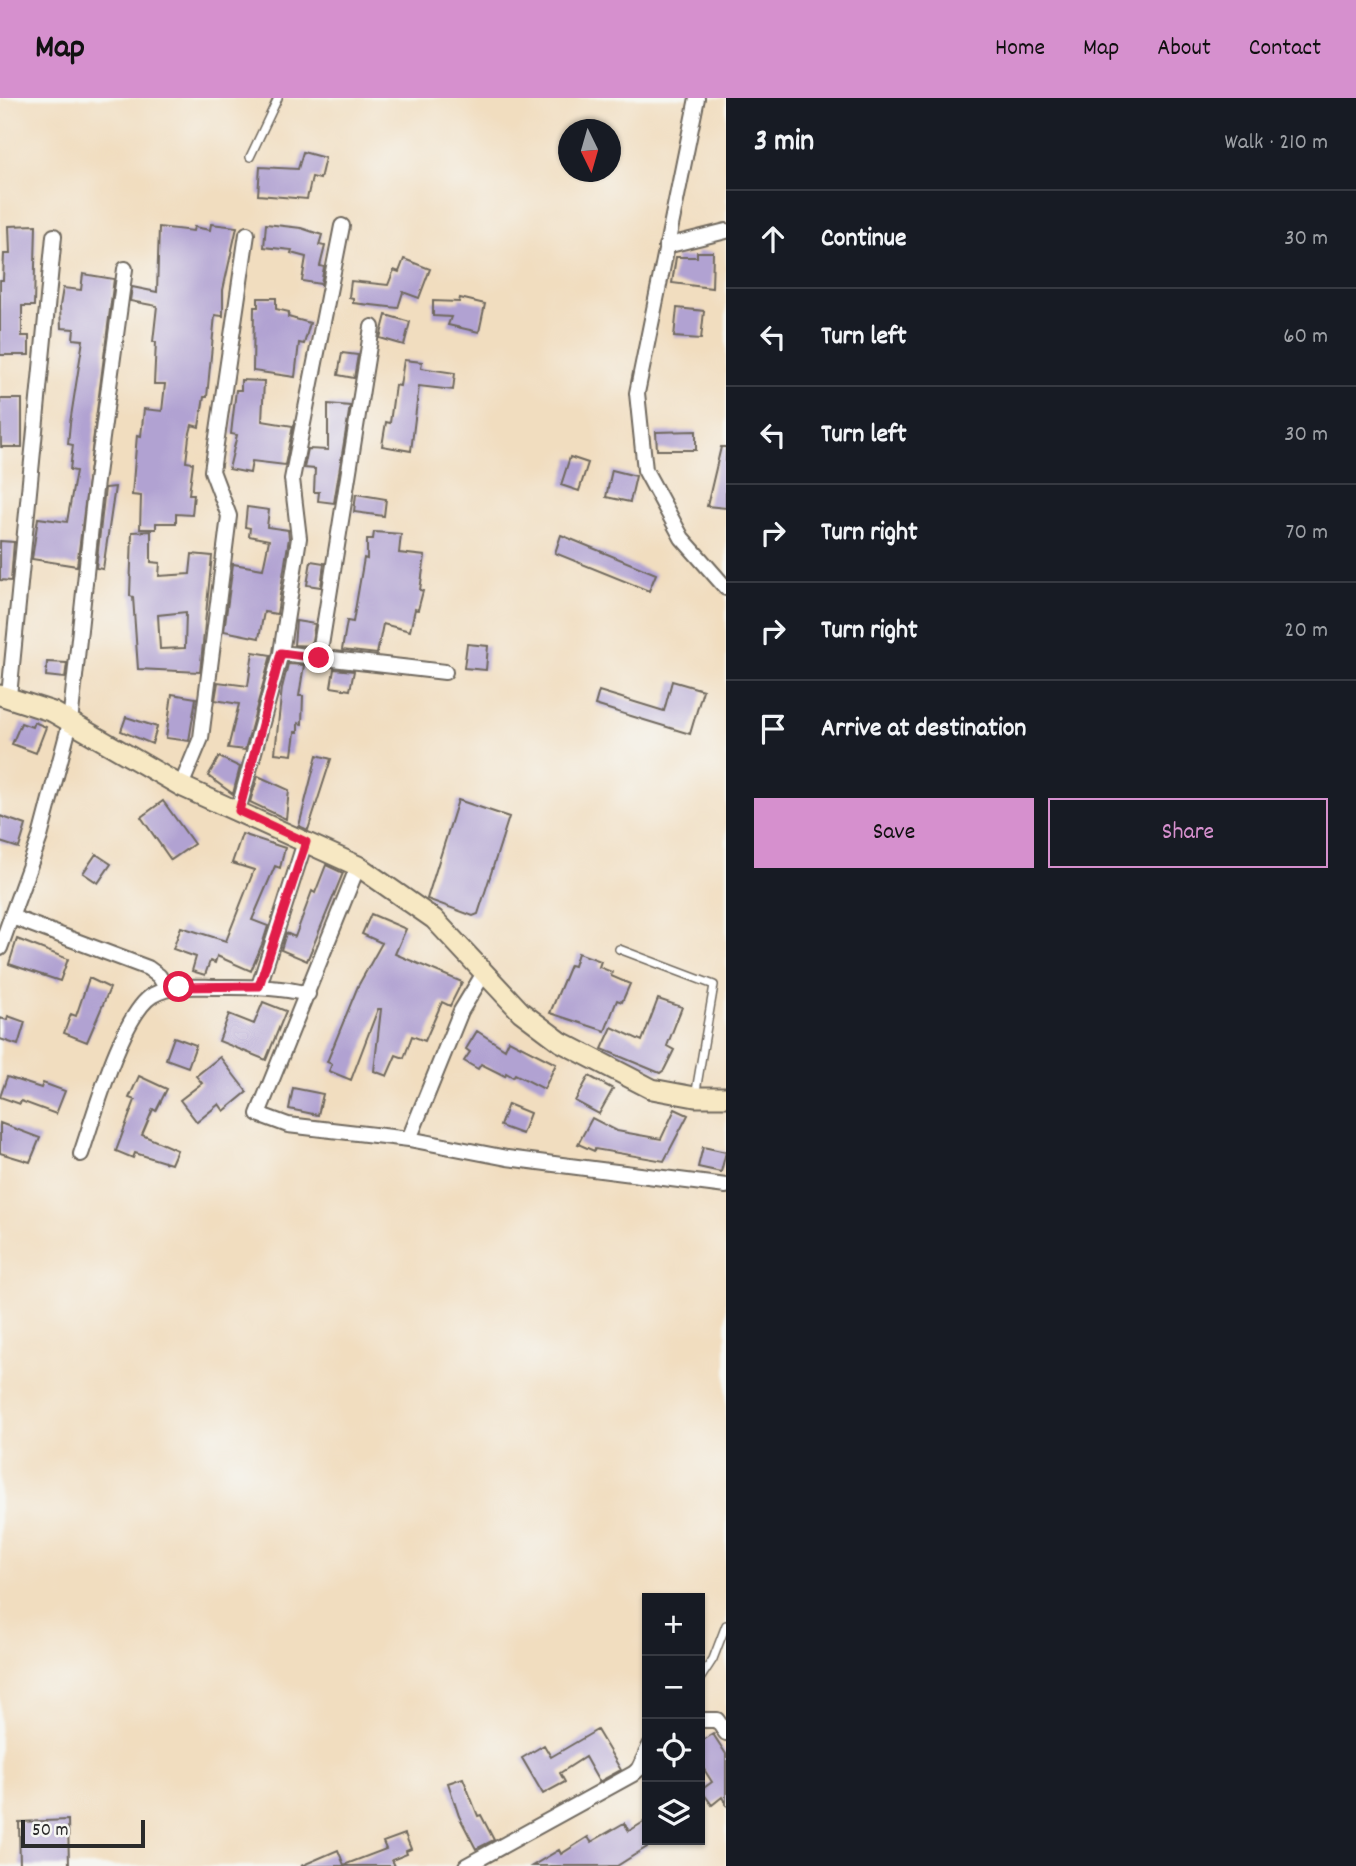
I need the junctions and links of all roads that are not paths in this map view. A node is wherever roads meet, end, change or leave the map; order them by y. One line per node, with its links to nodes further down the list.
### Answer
1 (278, 98): 3 (lane)
2 (697, 98): 8 (street)
3 (250, 157)
4 (342, 226): 12 (street)
5 (726, 231): 8 (street)
6 (247, 234): 17 (street)
7 (54, 236): 15 (street)
8 (666, 246): 11 (street)
9 (125, 269): 16 (street)
10 (372, 327): 13 (street)
11 (726, 588)
12 (281, 653): 13 (street); 18 (street)
13 (319, 658): 14 (street)
14 (445, 672)
15 (5, 696): 16 (street)
16 (70, 723): 17 (street); 21 (street)
17 (181, 786): 18 (street)
18 (239, 811): 19 (street)
19 (306, 842): 20 (street); 25 (street)
20 (358, 866): 24 (street); 27 (street)
21 (12, 917): 22 (street); 26 (street)
22 (0, 948)
23 (619, 949): 28 (lane)
24 (484, 973): 28 (street); 30 (street)
25 (259, 986): 26 (street); 27 (street)
26 (167, 989): 31 (street)
27 (308, 993): 30 (street)
28 (695, 1097): 29 (street)
29 (726, 1097)
30 (409, 1139): 32 (street)
31 (81, 1154)
32 (726, 1186)
33 (726, 1625): 34 (lane)
34 (705, 1671)
35 (705, 1720): 36 (street)
36 (726, 1733)
37 (642, 1753): 39 (lane)
38 (642, 1766): 39 (street)
39 (633, 1774): 40 (street)
40 (470, 1865)

